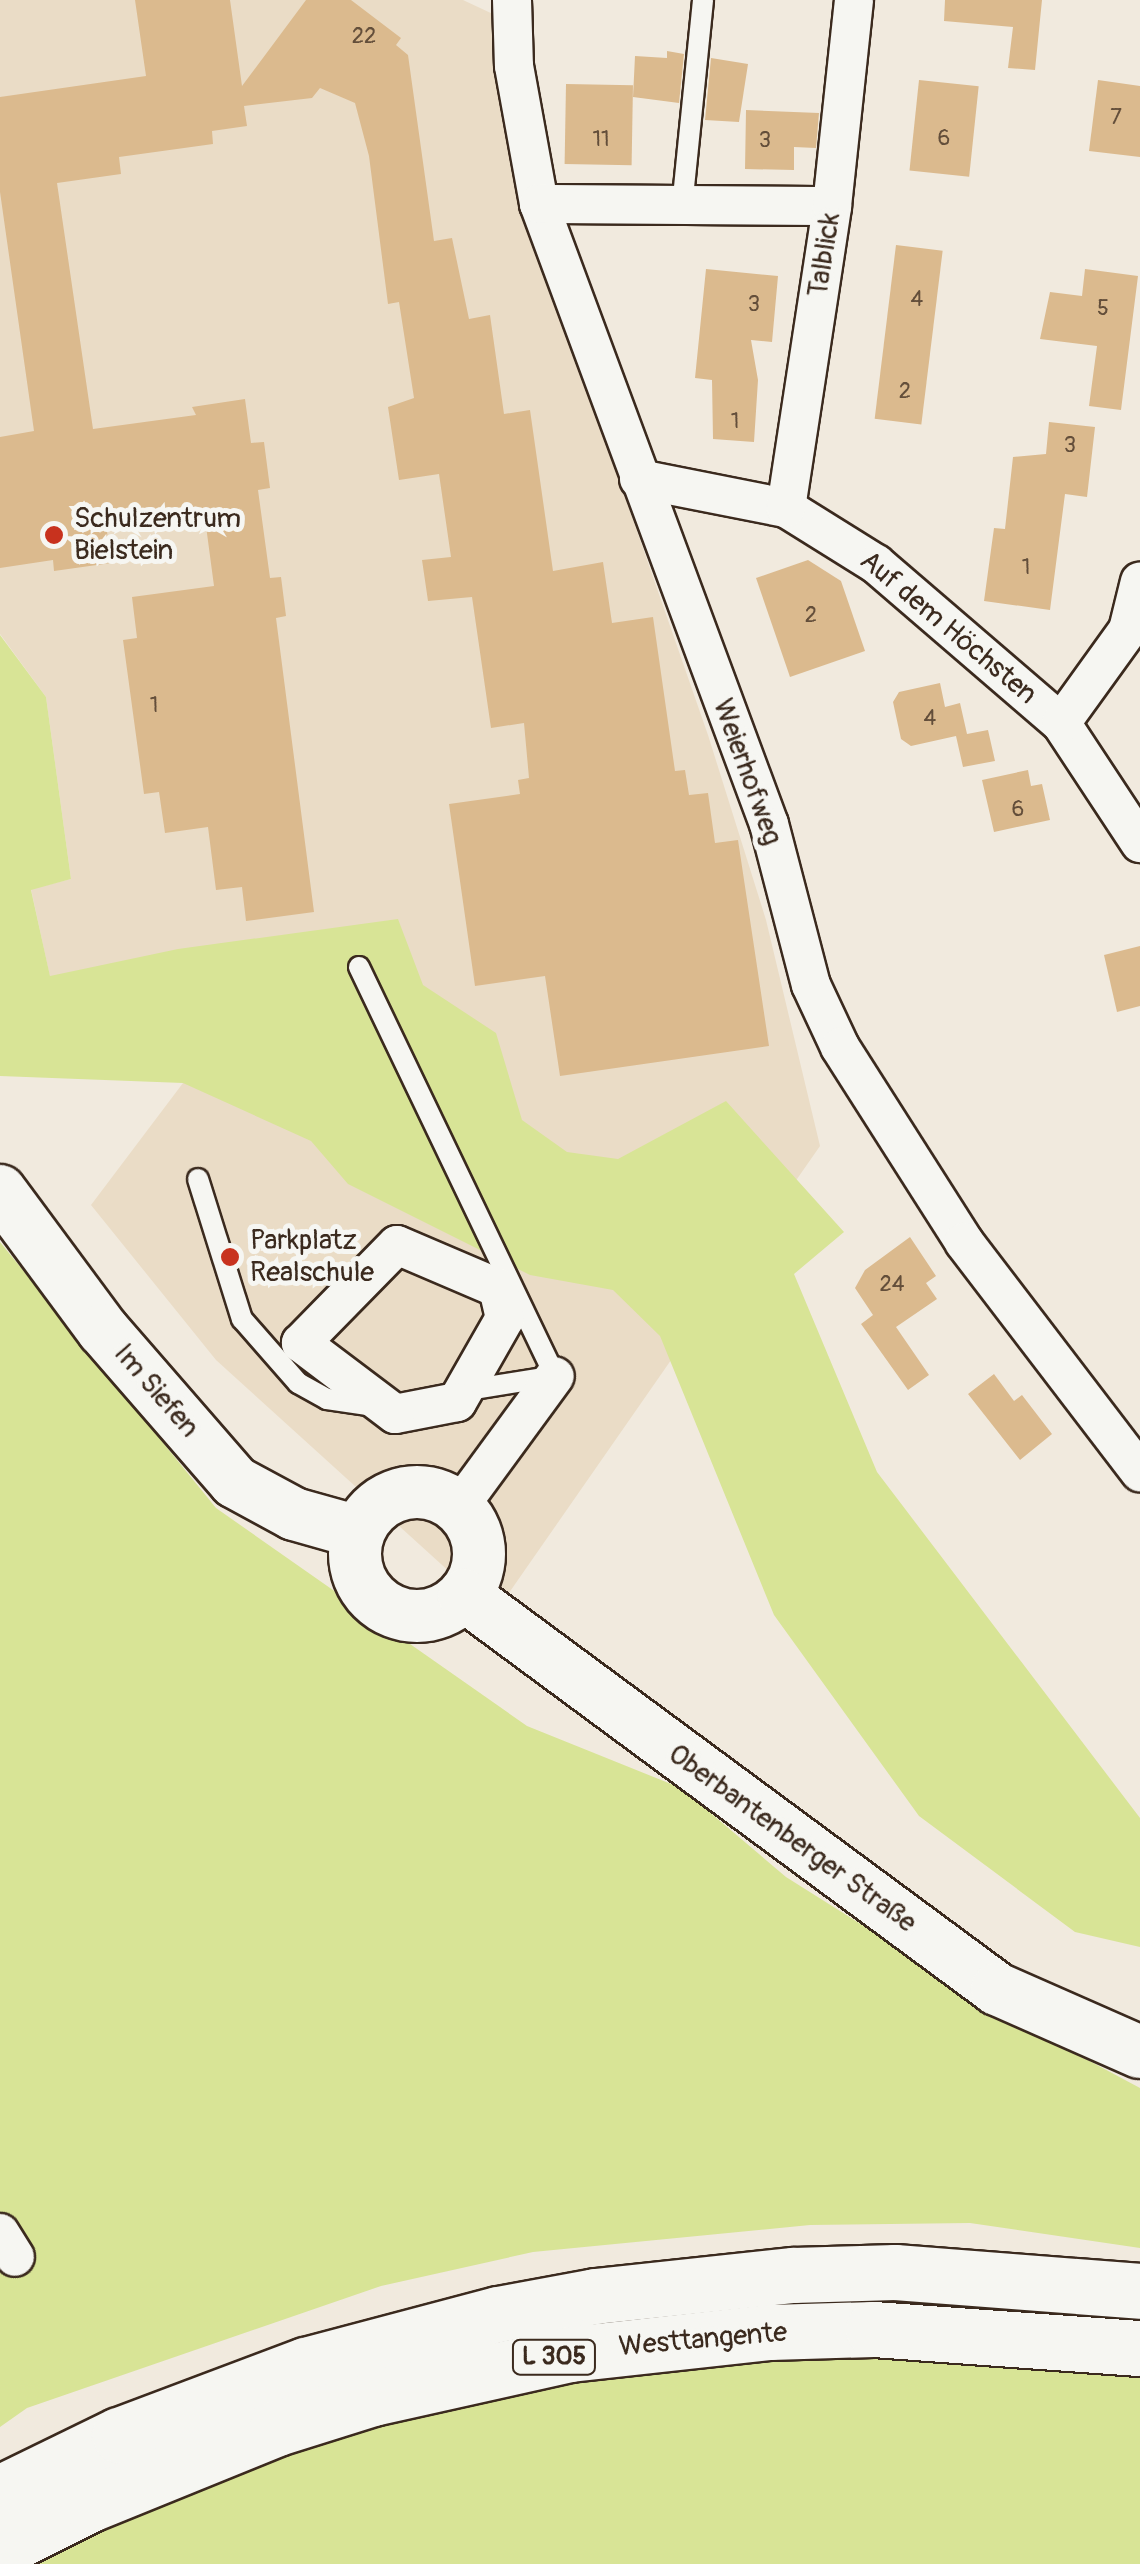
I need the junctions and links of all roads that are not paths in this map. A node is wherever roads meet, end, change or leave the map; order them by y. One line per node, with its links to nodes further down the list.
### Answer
1 (512, 0): 4 (street, Weierhofweg)
2 (703, 0): 6 (lane)
3 (854, 0): 5 (street, Talblick)
4 (539, 204): 6 (street); 7 (street, Weierhofweg)
5 (832, 206): 6 (street); 8 (street, Talblick)
6 (682, 208)
7 (639, 480): 8 (street, Auf dem Höchsten); 18 (street, Weierhofweg)
8 (786, 508): 10 (street, Auf dem Höchsten)
9 (1140, 581): 10 (street)
10 (1061, 722): 11 (street, Auf dem Höchsten)
11 (1140, 843)
12 (359, 968): 15 (lane)
13 (198, 1179): 17 (lane)
14 (0, 1191): 20 (main road, Im Siefen)
15 (555, 1376): 16 (lane); 19 (street)
16 (463, 1391): 17 (street); 17 (street)
17 (387, 1408)
18 (1140, 1472)
19 (459, 1506): 20 (main road); 21 (main road)
20 (358, 1532): 21 (main road)
21 (464, 1595): 22 (main road, Oberbantenberger Straße)
22 (1140, 2052)
23 (1140, 2291): 25 (main road, Westtangente / L 305)
24 (1140, 2348): 26 (main road, Westtangente / L 305)
25 (0, 2493)
26 (0, 2549)

